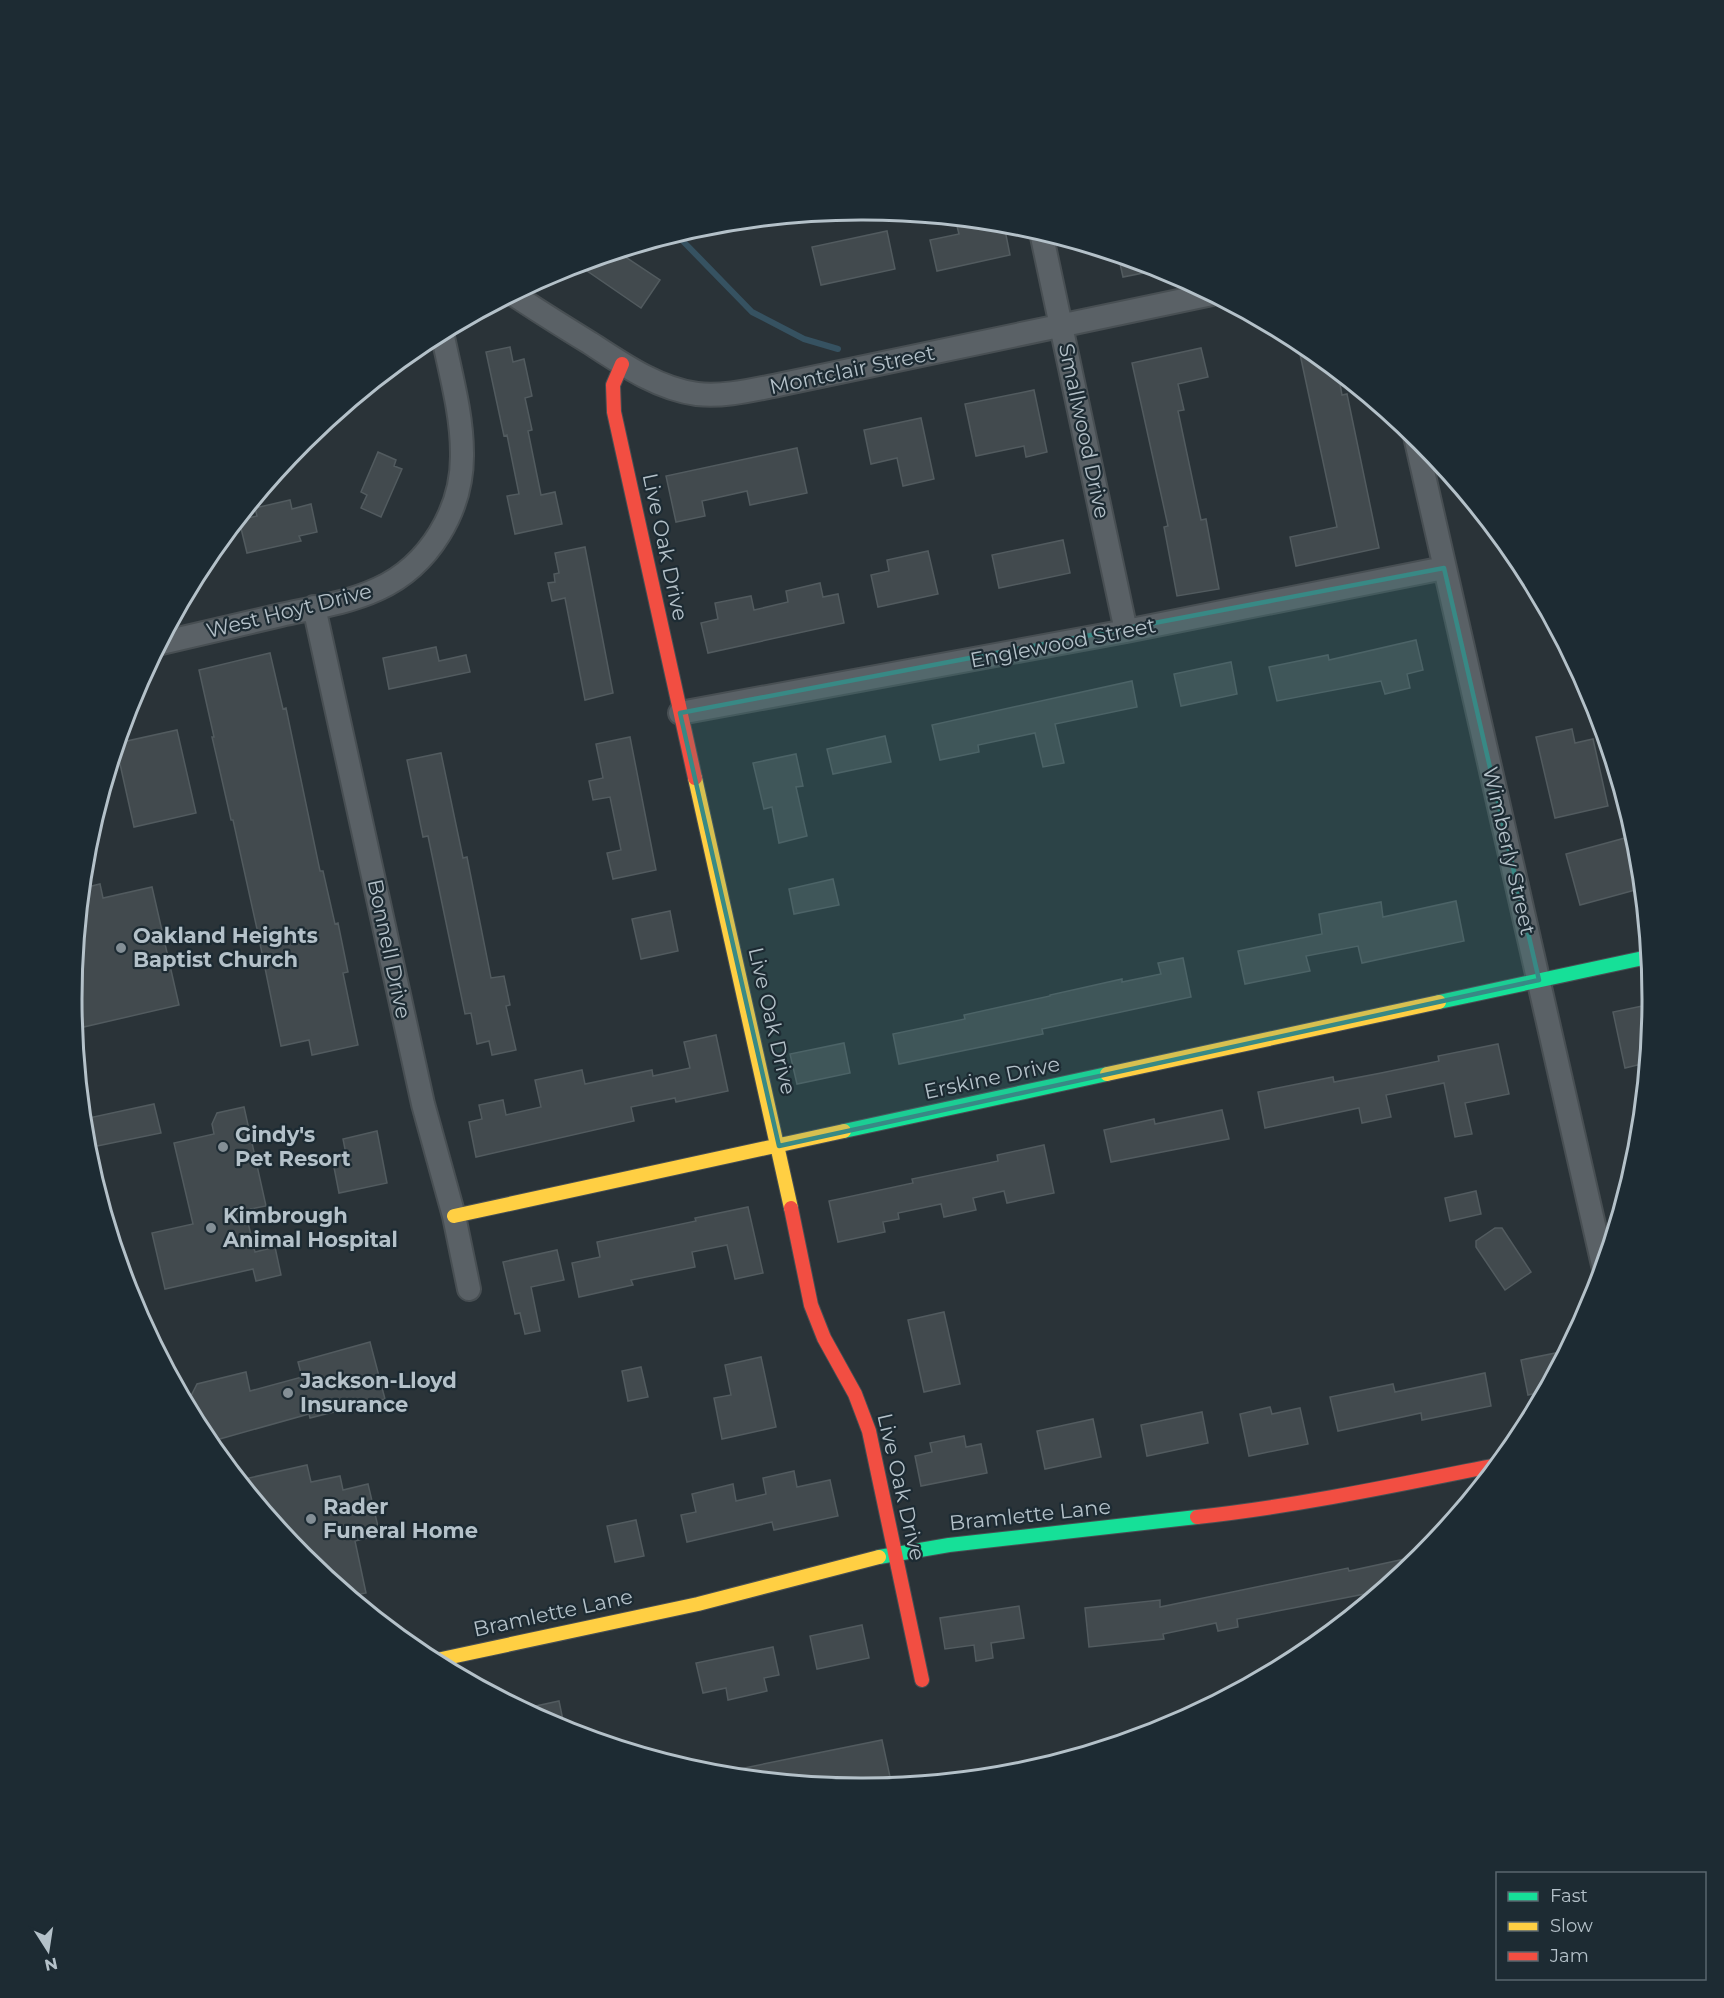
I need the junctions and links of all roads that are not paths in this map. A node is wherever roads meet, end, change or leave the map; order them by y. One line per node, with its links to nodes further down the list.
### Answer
1 (1043, 241): 4 (street, Smallwood Drive)
2 (1200, 297): 4 (street, Montclair Street)
3 (520, 299): 6 (street, Montclair Street)
4 (1062, 326): 6 (street, Montclair Street); 10 (street, Smallwood Drive)
5 (444, 342): 9 (street, West Hoyt Drive)
6 (622, 364): 12 (street, Live Oak Drive)
7 (1419, 454): 8 (street, Wimberly Street)
8 (1444, 568): 10 (street, Englewood Street); 14 (street, Wimberly Street)
9 (314, 607): 11 (street, West Hoyt Drive); 16 (street, Bonnell Drive)
10 (1126, 632): 12 (street, Englewood Street)
11 (170, 641)
12 (680, 713): 15 (street, Live Oak Drive)
13 (1640, 959): 14 (street, Erskine Drive)
14 (1539, 980): 15 (street, Erskine Drive); 17 (street, Wimberly Street)
15 (778, 1146): 16 (street, Erskine Drive); 20 (street, Live Oak Drive)
16 (454, 1216): 18 (street, Bonnell Drive)
17 (1600, 1251)
18 (469, 1289)
19 (1485, 1468): 20 (street, Bramlette Lane)
20 (895, 1553): 21 (street, Bramlette Lane); 22 (street, Live Oak Drive)
21 (446, 1658)
22 (922, 1680)

